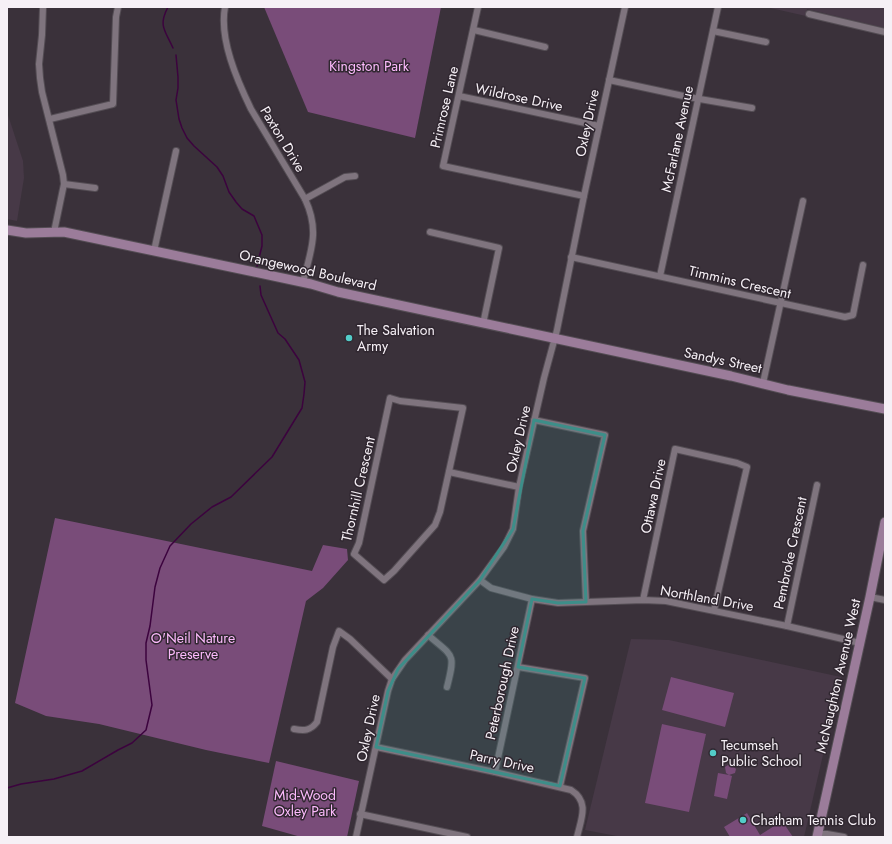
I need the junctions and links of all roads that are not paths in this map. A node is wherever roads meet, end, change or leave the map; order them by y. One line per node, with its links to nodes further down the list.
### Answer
1 (43, 7): 17 (street)
2 (118, 7): 17 (street)
3 (225, 7): 24 (street, Paxton Drive)
4 (478, 7): 8 (street, Primrose Lane)
5 (625, 7): 13 (street, Oxley Drive)
6 (718, 7): 9 (street, McFarlane Avenue)
7 (809, 14): 10 (street)
8 (474, 30): 12 (street); 14 (street, Primrose Lane)
9 (713, 30): 11 (street); 15 (street, McFarlane Avenue)
10 (885, 32)
11 (766, 42)
12 (545, 47)
13 (609, 80): 15 (street); 18 (street, Oxley Drive)
14 (459, 96): 18 (street, Wildrose Drive); 23 (street, Primrose Lane)
15 (698, 99): 16 (street); 32 (street, McFarlane Avenue)
16 (752, 108)
17 (50, 119): 21 (street)
18 (598, 126): 23 (street, Oxley Drive)
19 (176, 151): 29 (street)
20 (355, 176): 24 (street)
21 (64, 184): 22 (street); 27 (street)
22 (95, 188)
23 (584, 196): 30 (street, Oxley Drive)
24 (305, 199): 33 (street, Paxton Drive)
25 (803, 202): 34 (street)
26 (7, 230): 27 (street, Orangewood Boulevard)
27 (54, 232): 29 (street, Orangewood Boulevard)
28 (430, 232): 35 (street)
29 (154, 251): 33 (street, Orangewood Boulevard)
30 (571, 257): 32 (street, Timmins Crescent); 36 (street, Oxley Drive)
31 (863, 265): 34 (street, Timmins Crescent)
32 (660, 276): 34 (street, Timmins Crescent)
33 (302, 282): 35 (street, Orangewood Boulevard)
34 (781, 304): 37 (street)
35 (483, 324): 36 (street, Orangewood Boulevard)
36 (555, 339): 37 (street, Sandys Street); 39 (street, Oxley Drive)
37 (763, 384): 38 (street, Sandys Street)
38 (885, 409)
39 (534, 420): 42 (street, Oxley Drive); 49 (street)
40 (449, 472): 40 (street, Thornhill Crescent); 42 (street)
41 (817, 485): 51 (street, Pembroke Crescent)
42 (519, 488): 44 (street, Oxley Drive)
43 (885, 522): 45 (street, McNaughton Avenue West)
44 (480, 580): 46 (street, Northland Drive); 52 (street, Oxley Drive)
45 (870, 597): 48 (street); 53 (street, McNaughton Avenue West)
46 (532, 599): 49 (street, Northland Drive); 54 (street, Peterborough Drive)
47 (643, 600): 49 (street, Northland Drive); 50 (street, Northland Drive); 50 (street, Ottawa Drive)
48 (885, 600)
49 (586, 602)
50 (714, 610): 51 (street, Northland Drive)
51 (787, 626): 53 (street, Northland Drive)
52 (428, 635): 55 (street, Oxley Drive); 56 (street)
53 (860, 643): 63 (street, McNaughton Avenue West)
54 (518, 667): 59 (street, Peterborough Drive); 60 (street)
55 (392, 679): 57 (street); 58 (street, Oxley Drive)
56 (447, 687)
57 (294, 728)
58 (376, 747): 59 (street, Parry Drive); 61 (street, Oxley Drive)
59 (495, 772): 60 (street, Parry Drive)
60 (560, 786): 66 (street, Parry Drive)
61 (360, 814): 62 (street); 64 (street, Oxley Drive)
62 (433, 834): 65 (street)
63 (818, 835): 67 (street)
64 (356, 837)
65 (467, 837)
66 (577, 837)
67 (844, 837)

